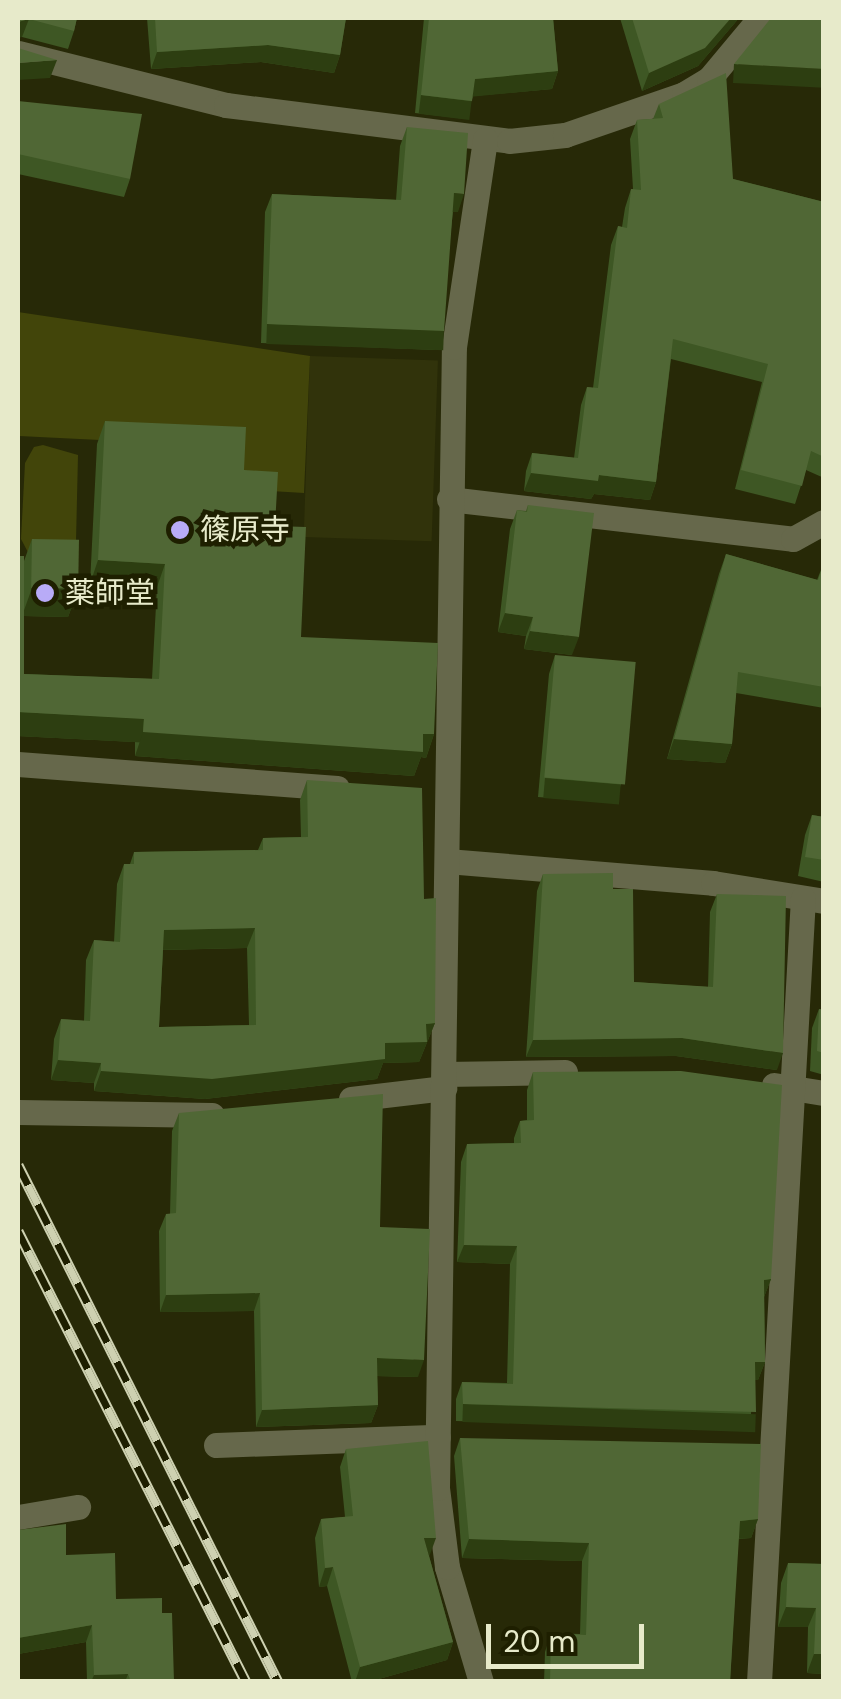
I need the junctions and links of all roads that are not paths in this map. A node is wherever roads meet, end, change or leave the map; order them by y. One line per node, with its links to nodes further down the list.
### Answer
1 (760, 18): 3 (street)
2 (18, 52): 3 (street)
3 (485, 139): 4 (street)
4 (449, 499): 5 (street); 9 (street)
5 (824, 522)
6 (18, 764): 7 (street)
7 (360, 790)
8 (416, 794): 9 (street)
9 (446, 794): 10 (street)
10 (447, 862): 11 (street); 14 (street)
11 (813, 900): 15 (street)
12 (584, 1072): 14 (street)
13 (741, 1080): 15 (street)
14 (444, 1081): 17 (street); 20 (street)
15 (791, 1087): 16 (street); 23 (street)
16 (824, 1092)
17 (320, 1105)
18 (18, 1112): 19 (street)
19 (244, 1113)
20 (438, 1437): 21 (street); 26 (street)
21 (216, 1445)
22 (736, 1446): 23 (street)
23 (773, 1447): 27 (street)
24 (78, 1506): 25 (street)
25 (18, 1517)
26 (480, 1682)
27 (759, 1682)

